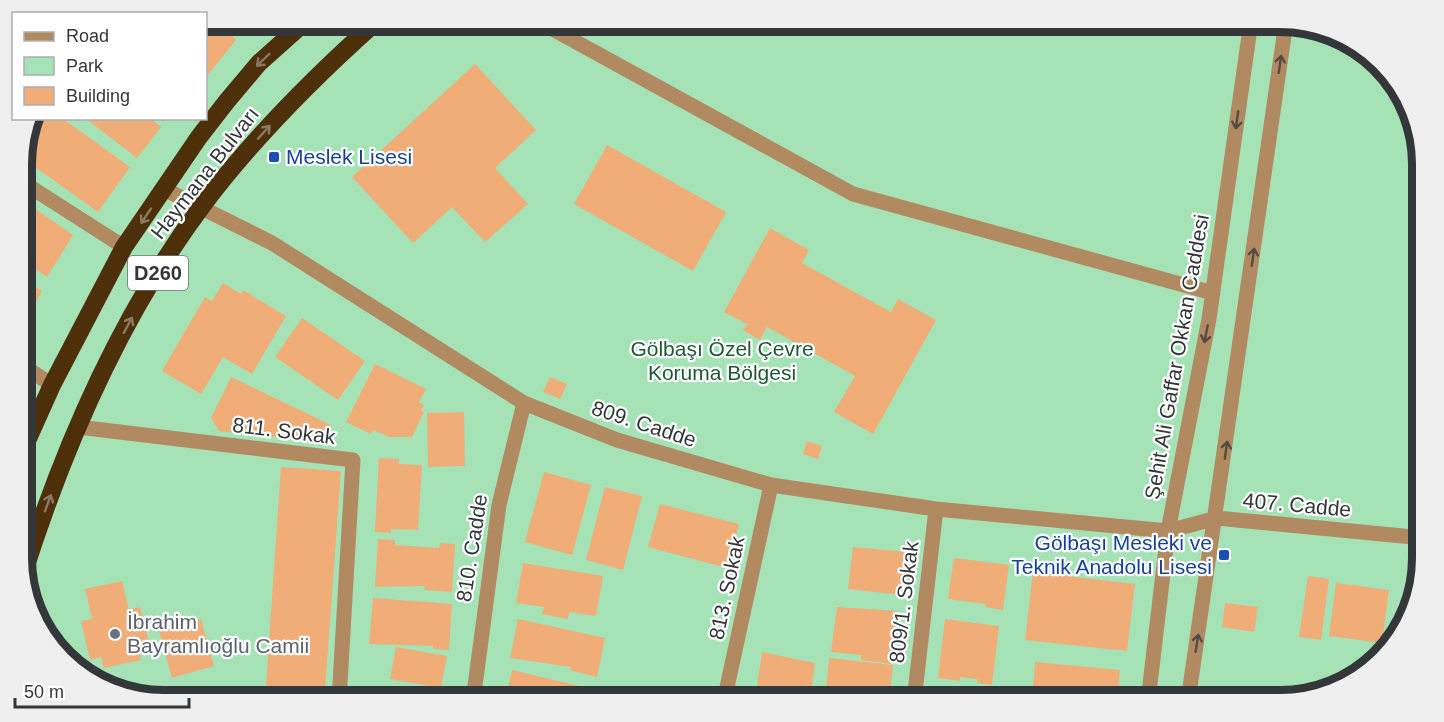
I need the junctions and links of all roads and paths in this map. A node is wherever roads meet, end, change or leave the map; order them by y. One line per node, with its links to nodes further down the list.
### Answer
1 (294, 32): 7 (highway, Haymana Bulvarı / D260, one-way to 7)
2 (366, 32): 8 (highway, Haymana Bulvarı / D260, one-way to 2)
3 (558, 32): 10 (street)
4 (1249, 32): 10 (street, Şehit Ali Gaffar Okkan Caddesi, one-way to 10)
5 (1285, 32): 18 (street, one-way to 5)
6 (32, 188): 9 (street)
7 (164, 189): 8 (street, 809. Cadde); 9 (highway, Haymana Bulvarı / D260, one-way to 9)
8 (202, 206): 13 (street, 809. Cadde); 14 (highway, Haymana Bulvarı / D260, one-way to 8)
9 (124, 247): 12 (highway, Haymana Bulvarı / D260)
10 (1213, 293): 19 (street, Şehit Ali Gaffar Okkan Caddesi, one-way to 19)
11 (32, 372): 12 (street)
12 (52, 385): 15 (highway, Haymana Bulvarı / D260)
13 (524, 403): 16 (street, 809. Cadde); 23 (street, 810. Cadde)
14 (78, 427): 21 (highway, Haymana Bulvarı / D260, one-way to 14); 22 (street, 811. Sokak)
15 (32, 430)
16 (771, 485): 17 (street, 809. Cadde); 24 (street, 813. Sokak)
17 (936, 509): 19 (street, 809. Cadde); 25 (street, 809/1. Sokak)
18 (1217, 518): 19 (street, 407. Cadde); 20 (street, 407. Cadde); 27 (street, one-way to 18)
19 (1168, 531): 26 (street, Şehit Ali Gaffar Okkan Caddesi)
20 (1412, 537)
21 (32, 549)
22 (340, 690)
23 (474, 690)
24 (726, 690)
25 (915, 690)
26 (1149, 690)
27 (1190, 690)

